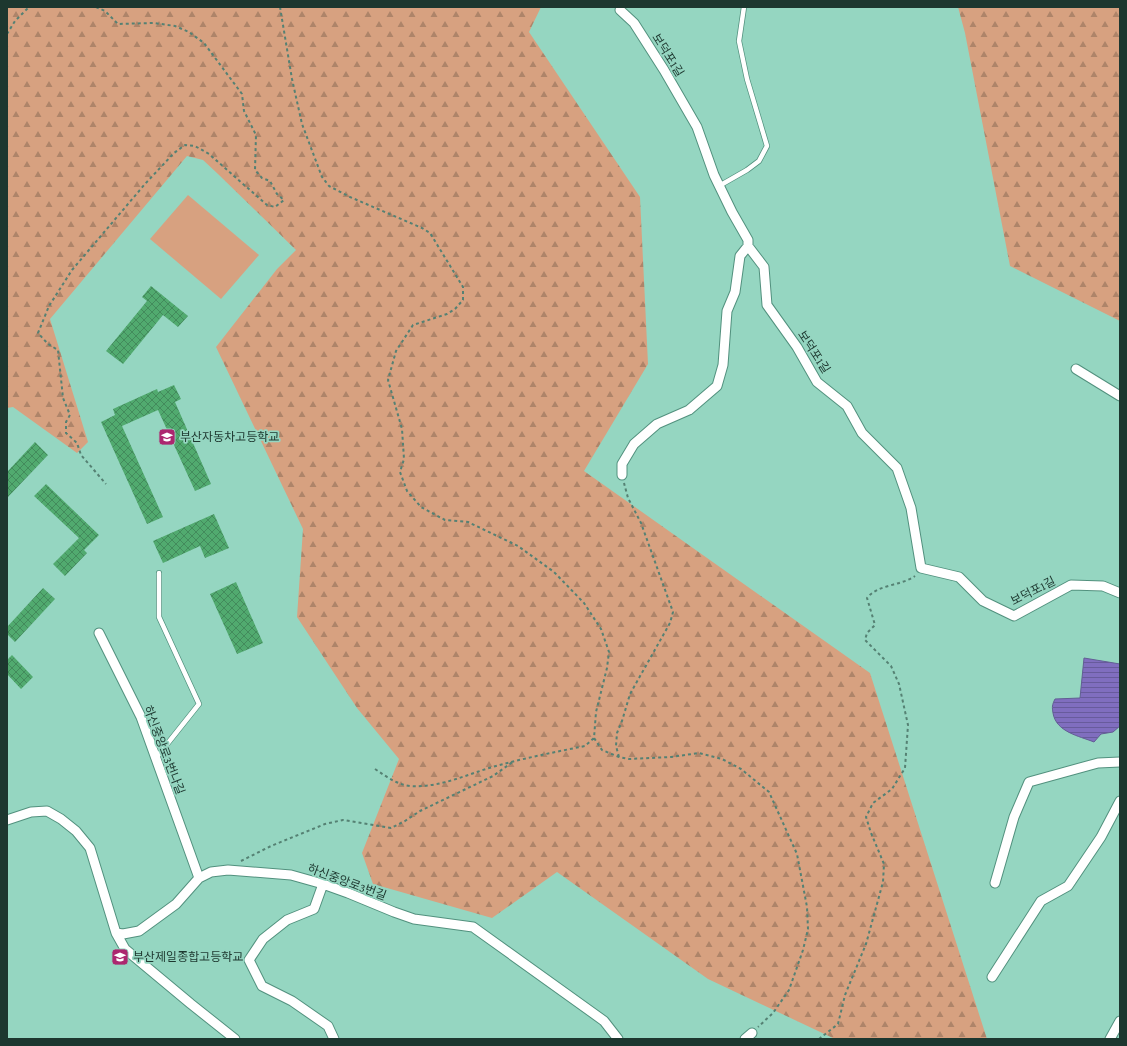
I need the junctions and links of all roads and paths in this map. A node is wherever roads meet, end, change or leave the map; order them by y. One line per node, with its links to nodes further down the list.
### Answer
1 (29, 7): 6 (path)
2 (96, 7): 12 (path)
3 (280, 7): 17 (path)
4 (744, 7): 7 (lane)
5 (620, 10): 7 (street, 보덕포1길)
6 (7, 34)
7 (720, 186): 8 (street, 보덕포1길)
8 (748, 246): 11 (street); 13 (street, 보덕포1길)
9 (1076, 369): 10 (street)
10 (1120, 396)
11 (622, 475): 18 (path)
12 (106, 484)
13 (920, 568): 15 (street, 보덕포1길); 36 (path)
14 (159, 573): 19 (lane)
15 (1120, 593)
16 (100, 634): 19 (street, 하신중앙로3번나길)
17 (594, 738): 18 (path); 20 (path)
18 (619, 757): 32 (path)
19 (156, 758): 26 (street, 하신중앙로3번나길)
20 (514, 761): 22 (path); 25 (path)
21 (1120, 762): 27 (street)
22 (375, 769)
23 (1120, 801): 30 (street)
24 (7, 820): 29 (street)
25 (229, 870): 26 (street, 하신중앙로3번길); 28 (street, 하신중앙로3번길)
26 (198, 878): 29 (street)
27 (995, 883)
28 (323, 884): 34 (street); 35 (street, 하신중앙로3번길)
29 (116, 933): 33 (street)
30 (992, 977)
31 (1120, 1021): 37 (street)
32 (749, 1036)
33 (235, 1039)
34 (334, 1039)
35 (618, 1039)
36 (819, 1039)
37 (1110, 1039)

